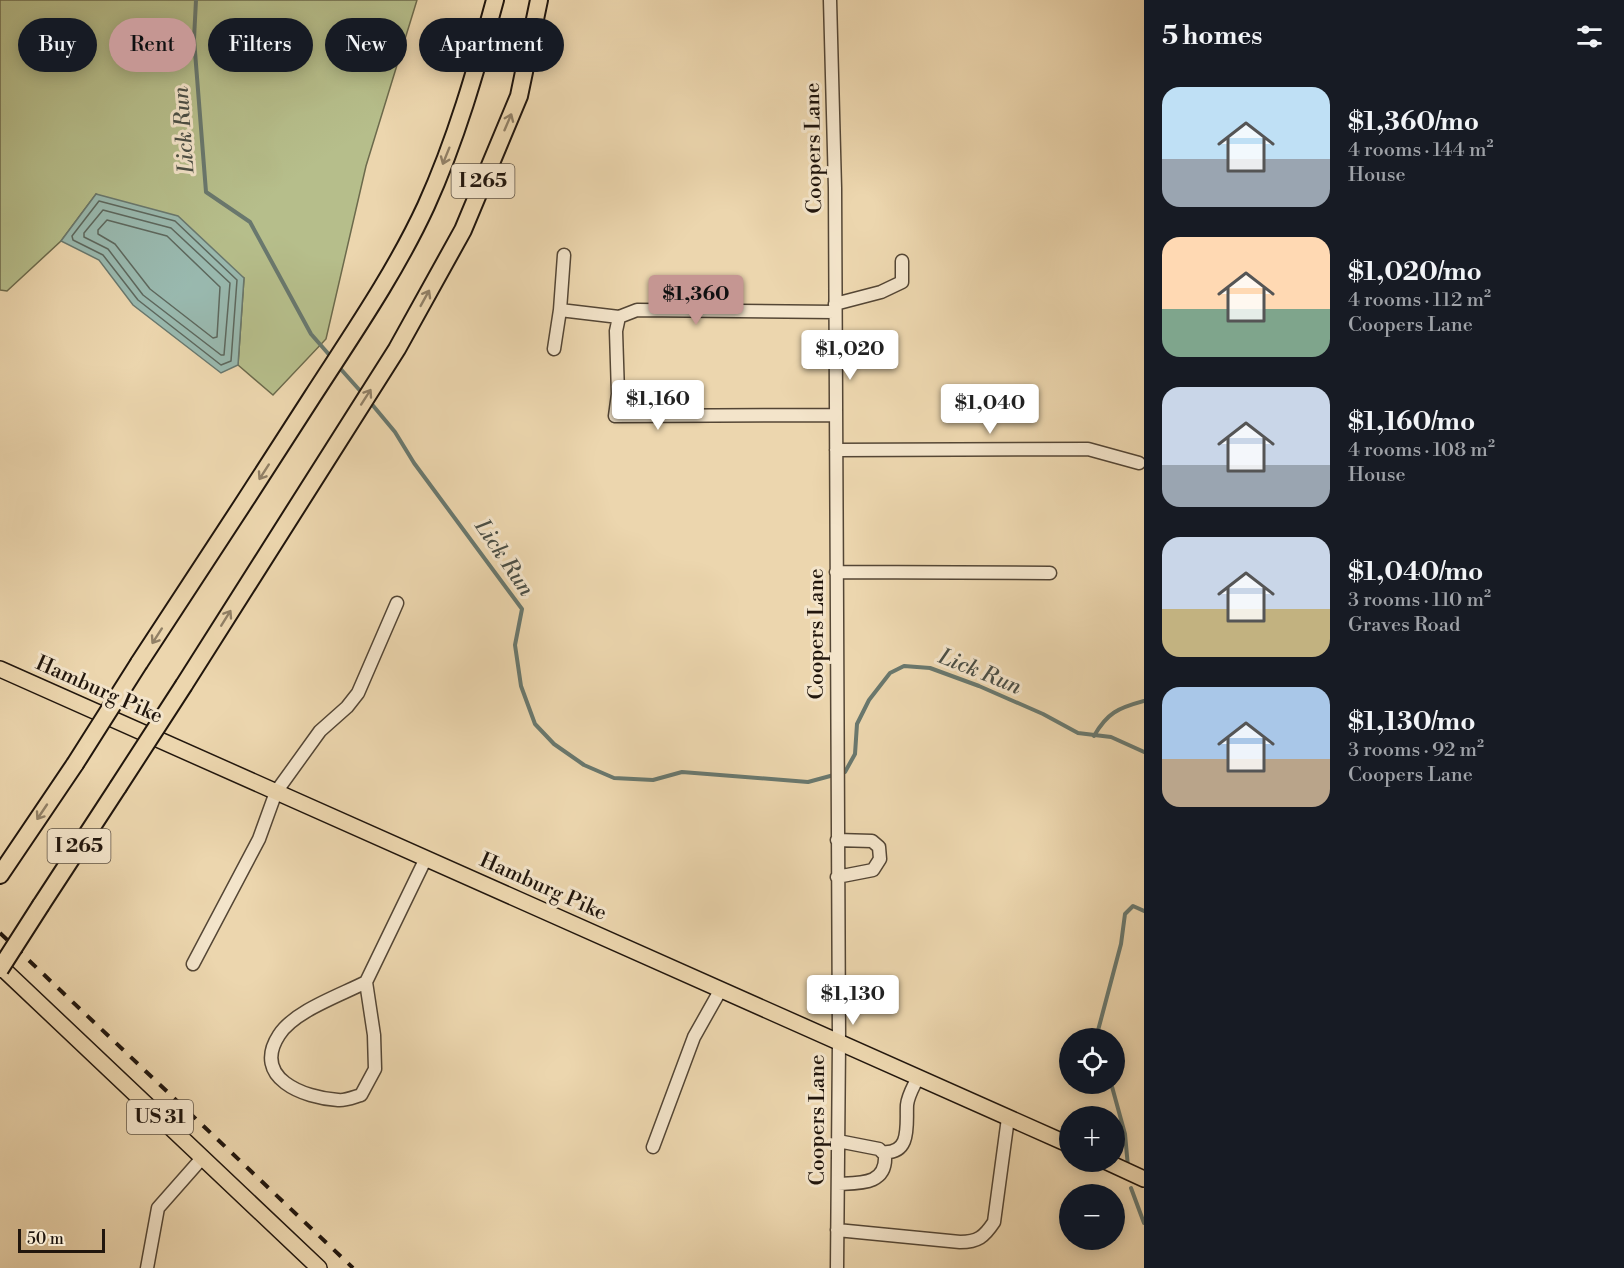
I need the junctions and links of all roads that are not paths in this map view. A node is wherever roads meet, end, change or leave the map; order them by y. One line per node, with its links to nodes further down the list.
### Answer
1 (495, 0): 20 (highway, I 265, one-way to 20, bridge)
2 (539, 0): 23 (highway, I 265, one-way to 2, bridge)
3 (830, 0): 6 (street, Coopers Lane)
4 (564, 255): 7 (street)
5 (902, 261): 6 (street)
6 (835, 308): 8 (street); 10 (street, Coopers Lane)
7 (560, 310): 8 (street); 9 (street)
8 (619, 317): 10 (street)
9 (554, 349)
10 (835, 415): 11 (street, Coopers Lane)
11 (836, 450): 12 (street); 13 (street, Coopers Lane)
12 (1139, 463)
13 (836, 572): 14 (street); 18 (street, Coopers Lane)
14 (1050, 573)
15 (397, 603): 17 (street)
16 (0, 669): 17 (main road, Hamburg Pike)
17 (276, 792): 19 (main road, Hamburg Pike); 22 (street)
18 (837, 840): 21 (street, Coopers Lane); 21 (street)
19 (426, 858): 24 (street); 25 (main road, Hamburg Pike)
20 (3, 871)
21 (837, 877): 26 (street, Coopers Lane)
22 (193, 964)
23 (0, 968): 33 (main road, US 31)
24 (366, 982): 24 (street)
25 (721, 989): 26 (main road, Hamburg Pike); 31 (street)
26 (838, 1041): 27 (main road, Hamburg Pike); 30 (street, Coopers Lane)
27 (918, 1077): 28 (main road, Hamburg Pike); 32 (street)
28 (1008, 1118): 29 (main road, Hamburg Pike); 37 (street)
29 (1059, 1140)
30 (838, 1141): 32 (street); 36 (street, Coopers Lane)
31 (653, 1147)
32 (882, 1152): 36 (street)
33 (203, 1157): 38 (street); 39 (main road, US 31)
34 (1125, 1170): 35 (main road)
35 (1144, 1179)
36 (838, 1184): 37 (street, Coopers Lane)
37 (837, 1230): 40 (street, Coopers Lane)
38 (147, 1268)
39 (319, 1268)
40 (837, 1268)

